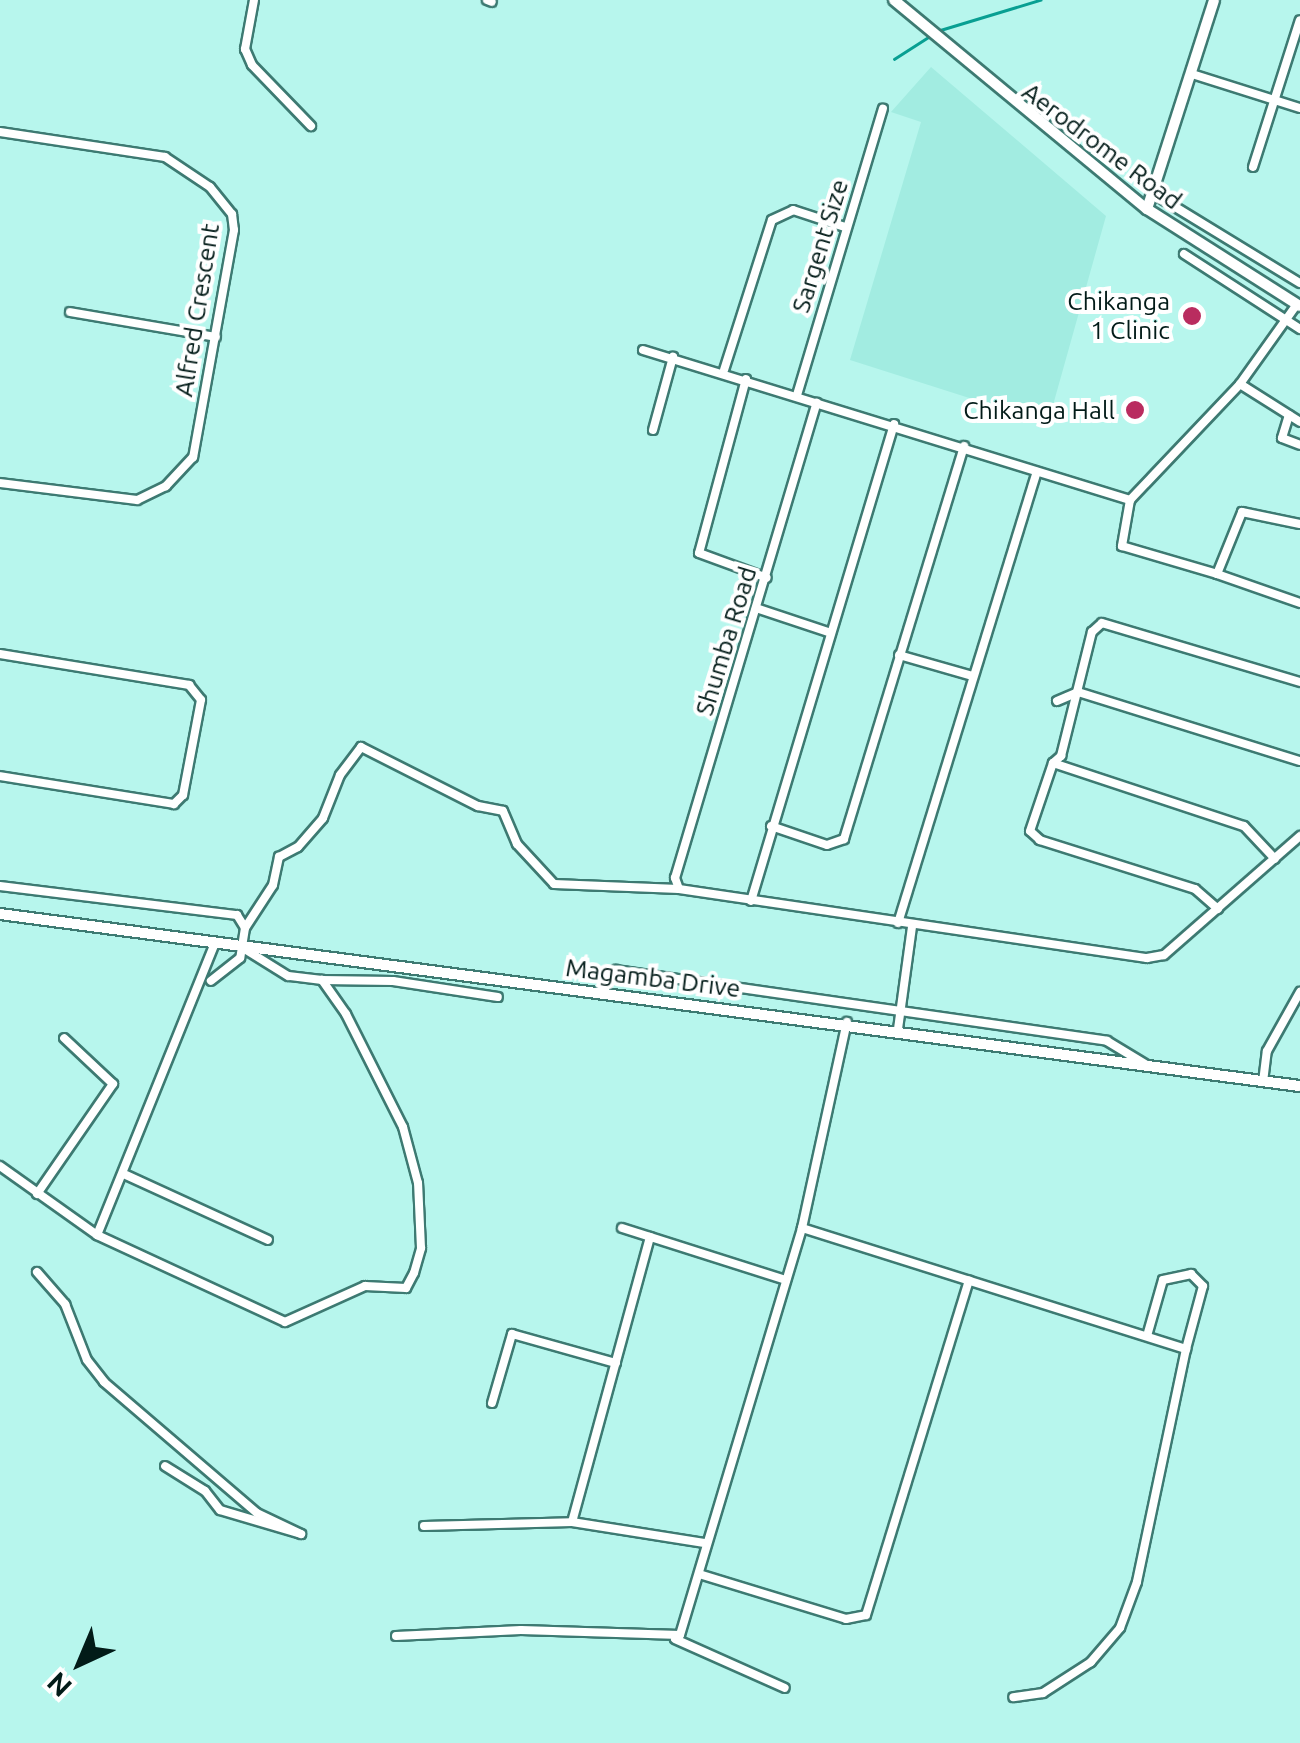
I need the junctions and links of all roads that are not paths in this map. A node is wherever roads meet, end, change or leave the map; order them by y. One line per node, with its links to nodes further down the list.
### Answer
1 (254, 0): 9 (street)
2 (894, 0): 13 (street, Aerodrome Road)
3 (1214, 0): 5 (street)
4 (1300, 20): 6 (street)
5 (1192, 74): 6 (street); 12 (street)
6 (1276, 101): 7 (street); 11 (street)
7 (1300, 108)
8 (883, 109): 14 (street, Sargent Size)
9 (310, 126)
10 (0, 132): 21 (street, Alfred Crescent)
11 (1253, 168)
12 (1154, 194): 13 (street); 16 (street)
13 (1147, 210): 17 (street, Aerodrome Road)
14 (845, 227): 24 (street); 27 (street, Sargent Size)
15 (1184, 254): 19 (street)
16 (1300, 283)
17 (1298, 305): 19 (street)
18 (70, 312): 21 (street)
19 (1287, 321): 20 (street); 26 (street)
20 (1300, 329)
21 (216, 338): 36 (street, Alfred Crescent)
22 (643, 350): 23 (street)
23 (673, 357): 24 (street); 32 (street)
24 (724, 370): 25 (street)
25 (746, 379): 27 (street); 40 (street)
26 (1240, 384): 29 (street); 37 (street)
27 (796, 395): 28 (street)
28 (818, 403): 31 (street); 40 (street, Shumba Road)
29 (1289, 416): 30 (street); 33 (street)
30 (1300, 422)
31 (894, 424): 34 (street); 43 (street)
32 (653, 430)
33 (1300, 445)
34 (964, 446): 35 (street); 45 (street)
35 (1037, 472): 37 (street); 46 (street)
36 (0, 482)
37 (1130, 500): 39 (street)
38 (1300, 524): 39 (street)
39 (1217, 574): 41 (street)
40 (767, 578): 42 (street, Shumba Road)
41 (1300, 603)
42 (756, 608): 43 (street); 57 (street, Shumba Road)
43 (828, 632): 53 (street)
44 (0, 654): 52 (street)
45 (898, 655): 46 (street); 53 (street)
46 (972, 676): 61 (street)
47 (1300, 682): 48 (street)
48 (1078, 692): 49 (street); 50 (street); 51 (street)
49 (1057, 702)
50 (1300, 762)
51 (1053, 763): 55 (street); 59 (street)
52 (0, 776)
53 (771, 826): 58 (street)
54 (1300, 836): 55 (street)
55 (1274, 859): 59 (street)
56 (0, 886): 63 (street)
57 (679, 889): 58 (street); 63 (street)
58 (752, 901): 61 (street)
59 (1218, 908): 62 (street)
60 (0, 914): 64 (street, Magamba Drive)
61 (898, 922): 62 (street)
62 (912, 927): 71 (street)
63 (246, 928): 65 (street)
64 (214, 944): 65 (street, Magamba Drive); 79 (street)
65 (243, 948): 66 (street); 67 (street); 68 (street, Magamba Drive)
66 (322, 980): 70 (street); 83 (street)
67 (210, 981)
68 (601, 992): 71 (street); 72 (street, Magamba Drive)
69 (1300, 992): 76 (street)
70 (498, 997)
71 (904, 1009): 73 (street); 75 (street)
72 (847, 1022): 73 (street, Magamba Drive); 82 (street)
73 (898, 1028): 75 (street, Magamba Drive)
74 (64, 1038): 80 (street)
75 (1145, 1064): 76 (street, Magamba Drive)
76 (1264, 1082): 77 (street, Magamba Drive)
77 (1300, 1086)
78 (0, 1166): 80 (street)
79 (126, 1175): 83 (street); 85 (street)
80 (37, 1194): 83 (street)
81 (622, 1228): 84 (street)
82 (802, 1228): 87 (street); 88 (street)
83 (97, 1236)
84 (650, 1237): 87 (street); 91 (street)
85 (268, 1240)
86 (37, 1272): 93 (street)
87 (786, 1280): 96 (street)
88 (969, 1281): 89 (street); 97 (street)
89 (1147, 1336): 90 (street); 90 (street)
90 (1186, 1349): 101 (street)
91 (616, 1363): 92 (street); 94 (street)
92 (492, 1403)
93 (165, 1466)
94 (572, 1522): 95 (street); 96 (street)
95 (424, 1526)
96 (704, 1544): 97 (street)
97 (700, 1574): 99 (street)
98 (396, 1636): 99 (street)
99 (675, 1639): 100 (street)
100 (784, 1688)
101 (1013, 1697)

